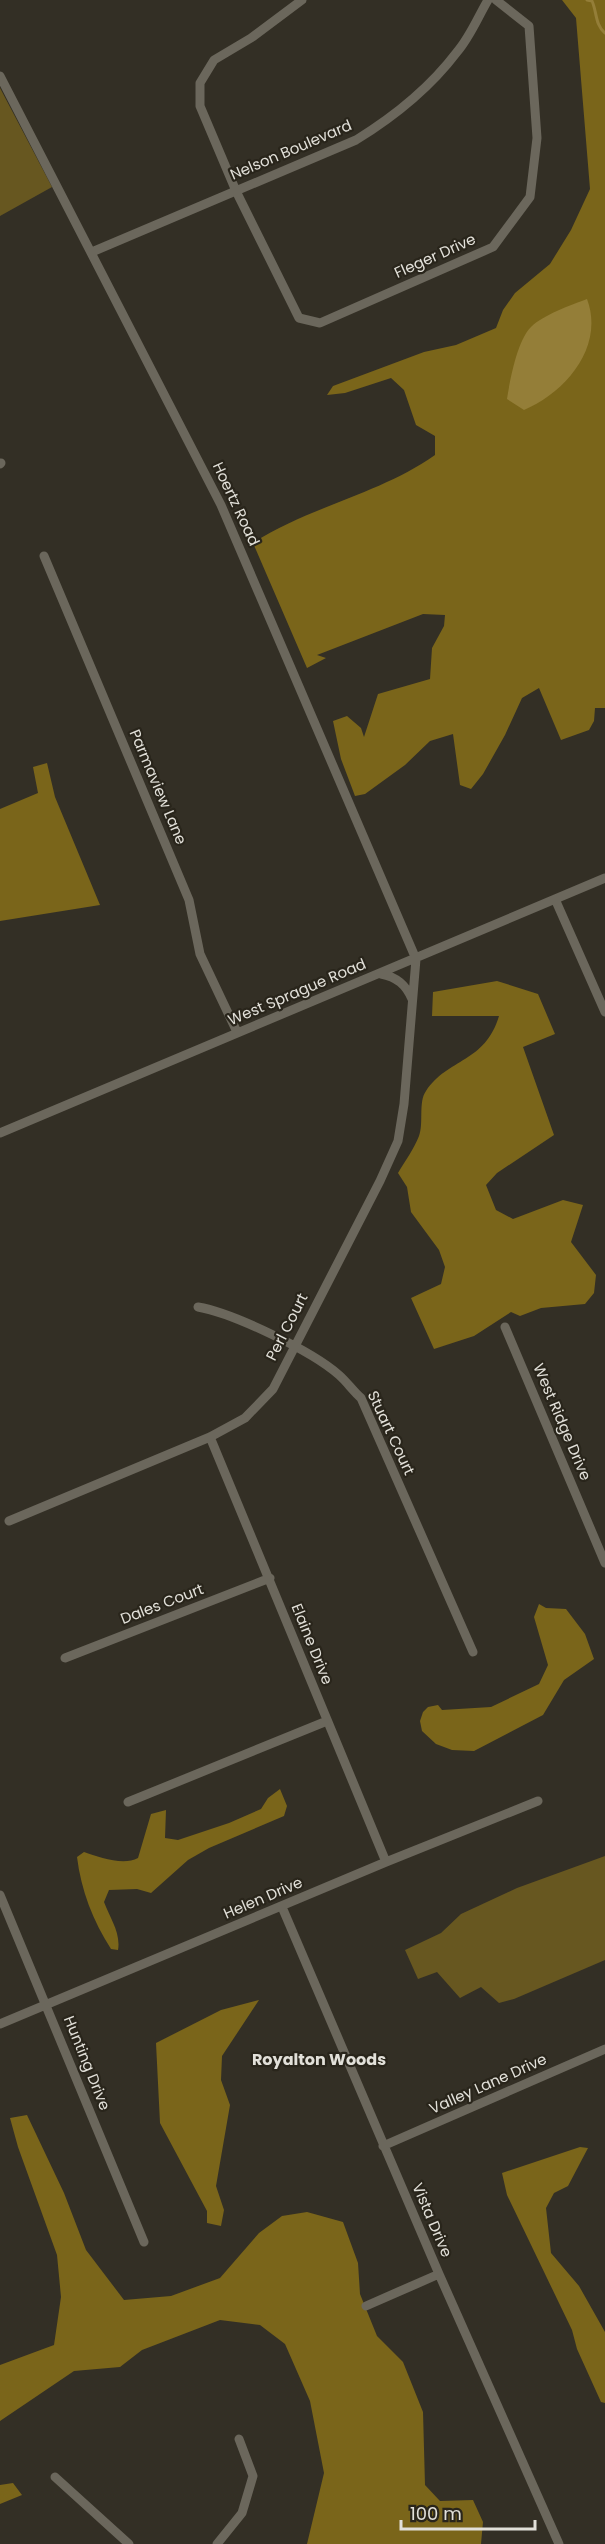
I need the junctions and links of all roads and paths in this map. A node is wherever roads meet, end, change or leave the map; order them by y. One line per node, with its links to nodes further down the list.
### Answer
1 (302, 0): 5 (street)
2 (488, 0): 5 (street, Nelson Boulevard)
3 (496, 0): 5 (street, Fleger Drive)
4 (0, 76): 6 (street, Hoertz Road)
5 (236, 191): 6 (street, Nelson Boulevard)
6 (92, 252): 10 (street, Hoertz Road)
7 (44, 556): 14 (street, Parmaview Lane)
8 (605, 878): 9 (street, West Sprague Road)
9 (555, 899): 10 (street, West Sprague Road); 13 (street)
10 (416, 959): 11 (street, West Sprague Road); 12 (street, Perl Court)
11 (379, 974): 12 (street); 14 (street, West Sprague Road)
12 (412, 999): 18 (street, Perl Court)
13 (605, 1012)
14 (237, 1032): 15 (street, West Sprague Road)
15 (0, 1133)
16 (198, 1307): 18 (street, Stuart Court)
17 (505, 1327): 21 (street, West Ridge Drive)
18 (294, 1346): 19 (street, Perl Court); 23 (street, Stuart Court)
19 (210, 1437): 20 (street, Perl Court); 22 (street, Elaine Drive)
20 (9, 1521)
21 (605, 1563)
22 (270, 1578): 24 (street, Dales Court); 25 (street, Elaine Drive)
23 (473, 1652)
24 (65, 1658)
25 (327, 1721): 27 (street); 28 (street, Elaine Drive)
26 (538, 1801): 28 (street, Helen Drive)
27 (128, 1802)
28 (386, 1862): 30 (street, Helen Drive)
29 (0, 1895): 31 (street, Hunting Drive)
30 (282, 1906): 31 (street, Helen Drive); 34 (street, Vista Drive)
31 (46, 2004): 32 (street, Helen Drive); 35 (street, Hunting Drive)
32 (0, 2024)
33 (605, 2049): 34 (street, Valley Lane Drive)
34 (383, 2146): 36 (street, Vista Drive)
35 (144, 2242)
36 (439, 2274): 37 (street); 42 (street, Vista Drive)
37 (366, 2306)
38 (239, 2439): 41 (street)
39 (56, 2477): 40 (street)
40 (129, 2544)
41 (217, 2544)
42 (559, 2544)

